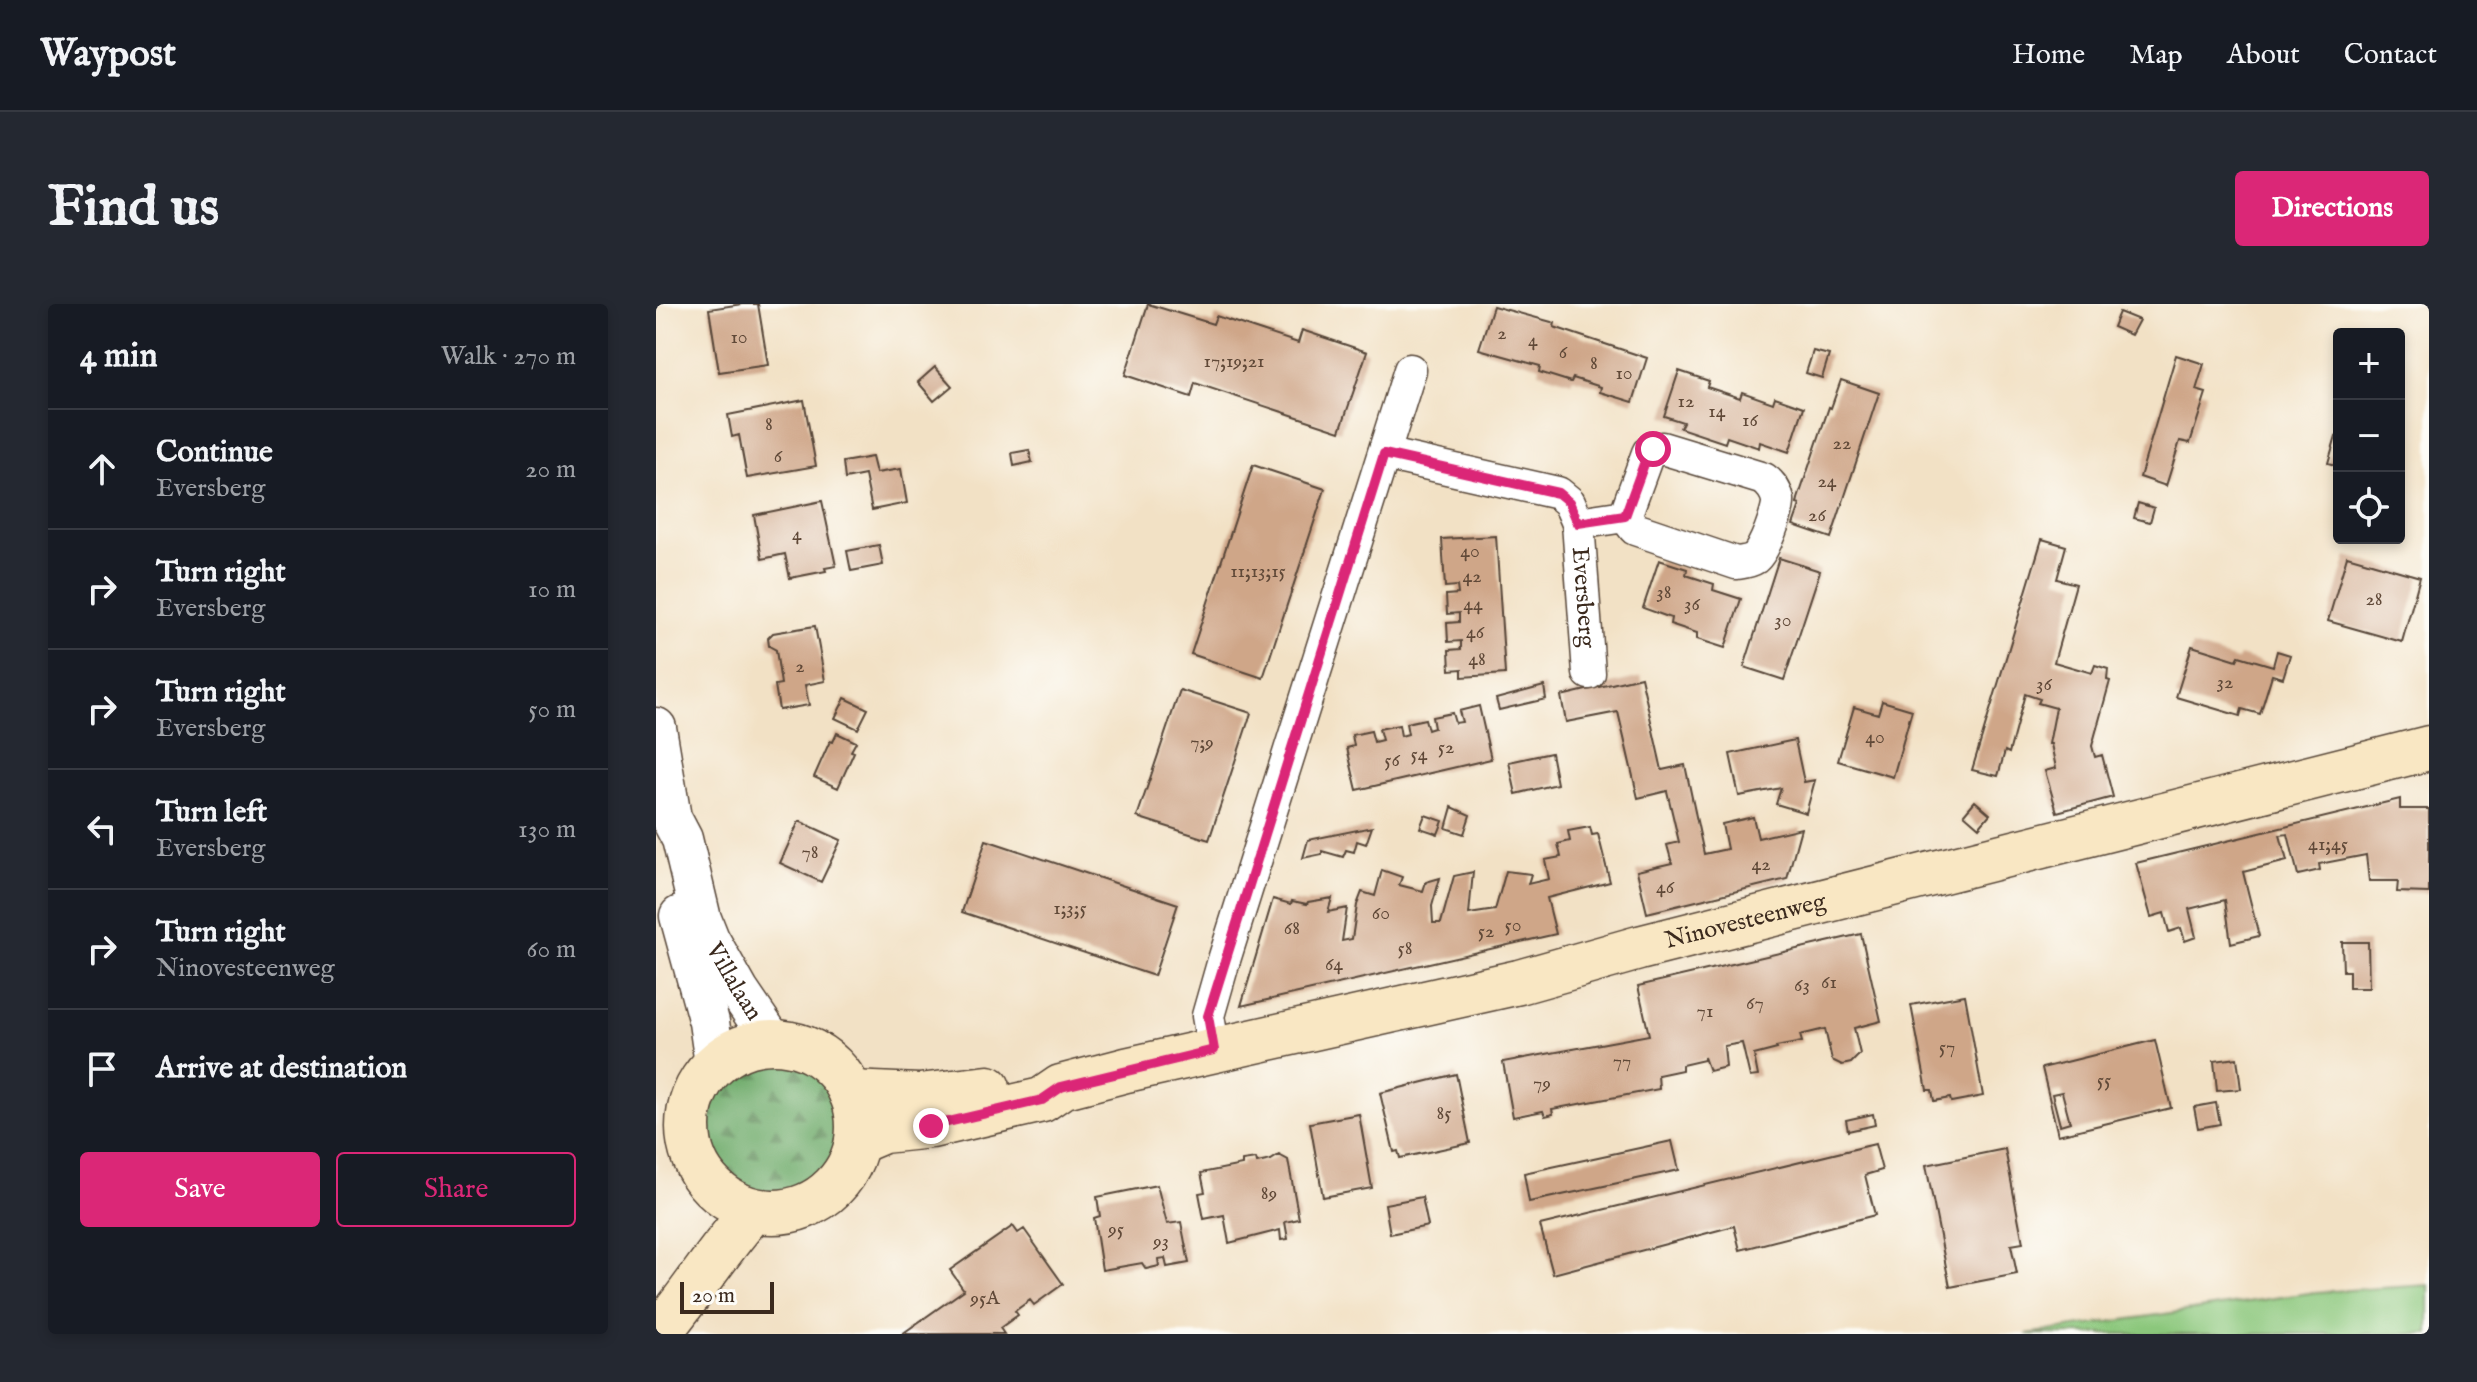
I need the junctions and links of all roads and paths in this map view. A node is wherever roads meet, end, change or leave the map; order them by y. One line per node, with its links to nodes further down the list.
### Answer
1 (1410, 370): 2 (street)
2 (1384, 454): 4 (street, Eversberg); 10 (street)
3 (1625, 516): 3 (street); 4 (street, Eversberg)
4 (1578, 523): 5 (street, Eversberg)
5 (1589, 673)
6 (656, 728): 8 (street, Villalaan)
7 (2429, 748): 10 (main road, Ninovesteenweg)
8 (691, 922): 9 (street, Villalaan); 11 (street, Villalaan)
9 (773, 1042): 11 (main road); 13 (main road)
10 (1214, 1050): 12 (main road, Ninovesteenweg)
11 (715, 1064): 15 (main road)
12 (1061, 1087): 13 (main road, Ninovesteenweg); 14 (main road, Ninovesteenweg)
13 (851, 1093): 14 (main road)
14 (857, 1142): 16 (main road)
15 (713, 1188): 16 (main road); 17 (main road)
16 (753, 1211): 17 (main road)
17 (659, 1320)

